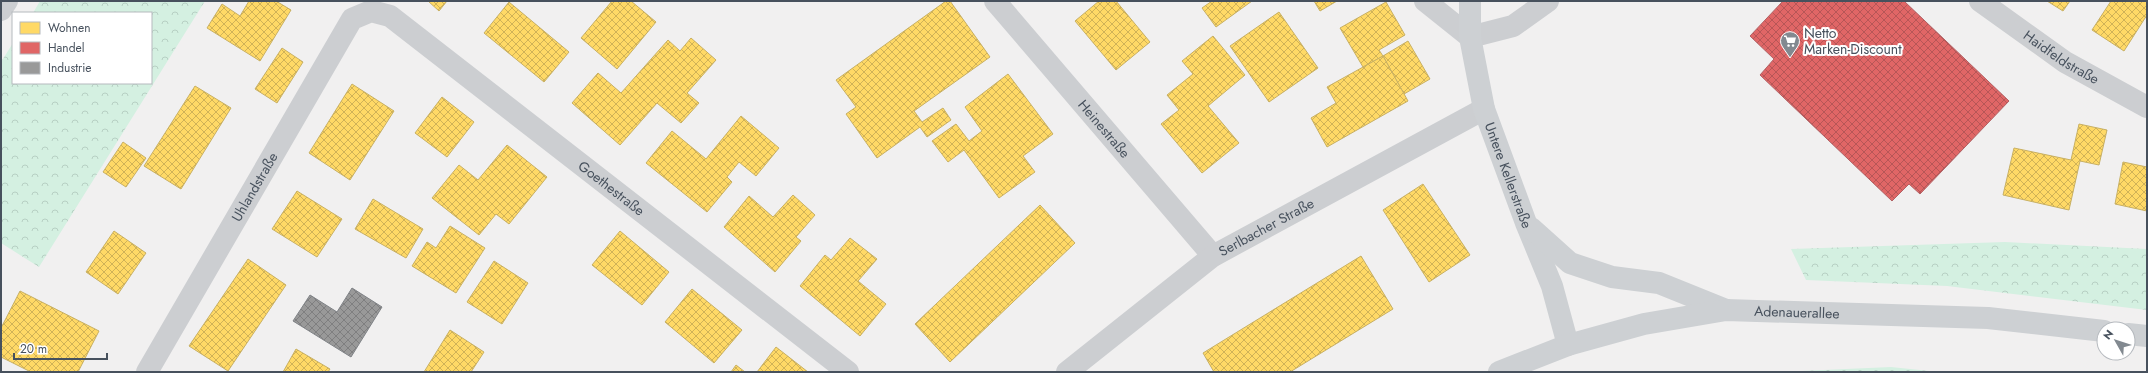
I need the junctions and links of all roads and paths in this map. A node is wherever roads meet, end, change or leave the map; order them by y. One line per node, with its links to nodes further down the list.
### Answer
1 (7, 1): 7 (street)
2 (995, 1): 13 (street, Heinestraße)
3 (1425, 1): 9 (street)
4 (1470, 1): 9 (main road, Untere Kellerstraße)
5 (1548, 1): 9 (street)
6 (1980, 1): 10 (street, Haidfeldstraße)
7 (1, 10)
8 (371, 11): 19 (street, Uhlandstraße); 20 (street, Goethestraße)
9 (1470, 37): 11 (main road, Untere Kellerstraße)
10 (2147, 107)
11 (1484, 109): 12 (main road, Untere Kellerstraße); 13 (street, Serlbacher Straße)
12 (1526, 223): 14 (main road); 18 (main road, Untere Kellerstraße)
13 (1213, 256): 21 (street, Serlbacher Straße)
14 (1726, 310): 15 (main road, Adenauerallee); 18 (main road, Adenauerallee)
15 (2096, 330)
16 (2136, 335): 17 (main road)
17 (2147, 336)
18 (1568, 345): 22 (main road, Adenauerallee)
19 (147, 372)
20 (848, 372)
21 (1067, 372)
22 (1498, 372)

